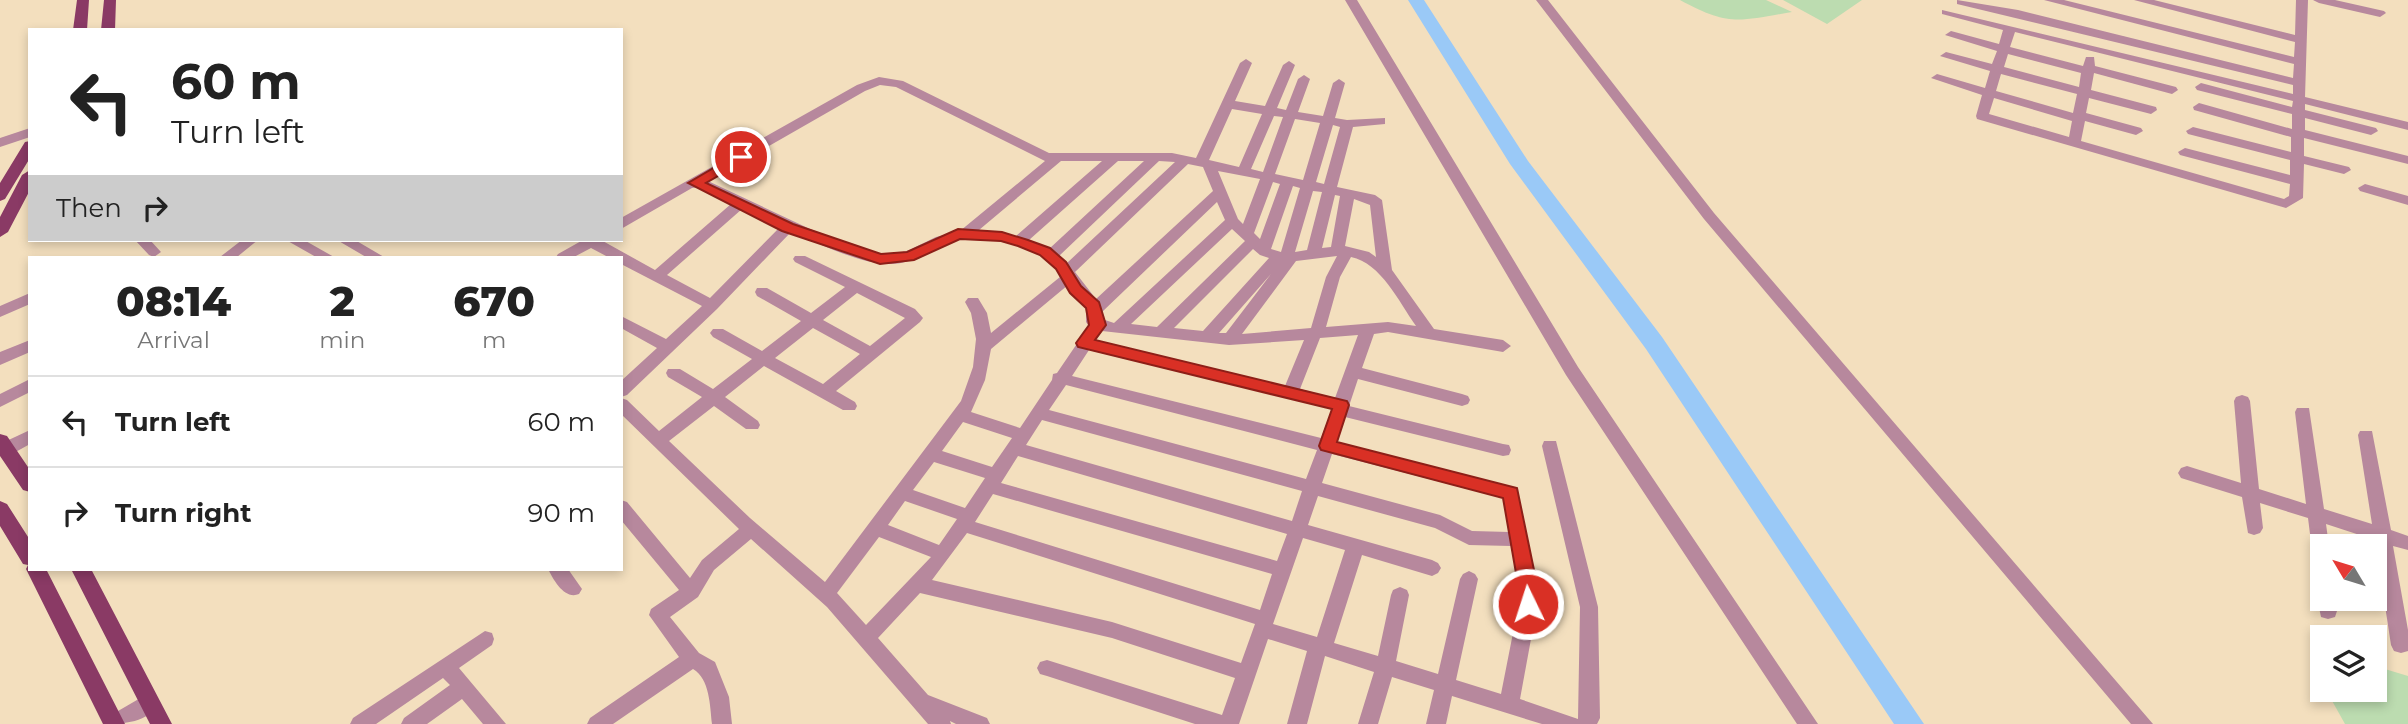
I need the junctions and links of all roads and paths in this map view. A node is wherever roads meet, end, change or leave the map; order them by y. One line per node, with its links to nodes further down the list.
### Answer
1 (83, 0): 14 (main road)
2 (110, 0): 15 (main road)
3 (1352, 0): 223 (street)
4 (1542, 0): 224 (street)
5 (2023, 0): 13 (street)
6 (2050, 0): 21 (street)
7 (2140, 0): 17 (street)
8 (2302, 0): 17 (street)
9 (2319, 0): 12 (street)
10 (1961, 2): 13 (street)
11 (1946, 12): 13 (street)
12 (2381, 13)
13 (2015, 21): 18 (street); 19 (street); 29 (street)
14 (80, 28)
15 (108, 28)
16 (1951, 35): 19 (street)
17 (2301, 40): 21 (street)
18 (2092, 47): 24 (street); 35 (street)
19 (2003, 48): 24 (street); 25 (street)
20 (1946, 56): 25 (street)
21 (2300, 62): 29 (street)
22 (1246, 63): 34 (street)
23 (1289, 65): 38 (street)
24 (2088, 69): 31 (street); 33 (street)
25 (1996, 70): 32 (street); 33 (street)
26 (1937, 78): 32 (street)
27 (1304, 79): 39 (street)
28 (1339, 83): 41 (street)
29 (2300, 83): 35 (street)
30 (2201, 87): 35 (street)
31 (2172, 90)
32 (1990, 93): 40 (street); 51 (street)
33 (2084, 93): 37 (street); 40 (street)
34 (1227, 104): 38 (street); 60 (street)
35 (2299, 105): 44 (street); 47 (street); 49 (street)
36 (2199, 107): 49 (street)
37 (2151, 110)
38 (1268, 111): 39 (street); 62 (street)
39 (1291, 114): 41 (street); 63 (street)
40 (2080, 117): 45 (street); 51 (street)
41 (1328, 120): 43 (street); 68 (street)
42 (1380, 121): 43 (street)
43 (1346, 124): 70 (street)
44 (2408, 126)
45 (2136, 131)
46 (2193, 131): 56 (street)
47 (2371, 131)
48 (28, 133): 50 (street)
49 (2298, 133): 56 (street); 59 (street)
50 (0, 143)
51 (2074, 144): 66 (street)
52 (28, 148): 73 (main road)
53 (2185, 152): 66 (street)
54 (1115, 157): 55 (street); 57 (street); 87 (street)
55 (1156, 157): 58 (street); 97 (street)
56 (2297, 157): 61 (street); 66 (street)
57 (1058, 158): 67 (street); 80 (street)
58 (1186, 159): 60 (street); 102 (street)
59 (2408, 160)
60 (1205, 163): 62 (street); 71 (street)
61 (2344, 170)
62 (1244, 171): 63 (street)
63 (1267, 176): 65 (street); 88 (street)
64 (28, 179): 79 (main road)
65 (1288, 180): 68 (street); 88 (street)
66 (2296, 181)
67 (695, 183): 75 (street); 77 (street)
68 (1307, 185): 70 (street); 98 (street)
69 (2365, 188): 74 (street)
70 (1329, 189): 72 (street); 91 (street)
71 (1219, 193): 76 (street); 110 (street)
72 (1348, 193): 89 (street); 101 (street)
73 (0, 196)
74 (2408, 201)
75 (740, 204): 78 (street); 103 (street)
76 (1232, 221): 88 (street); 113 (street)
77 (623, 223)
78 (788, 228): 80 (street); 108 (street)
79 (0, 232)
80 (964, 235): 87 (street)
81 (144, 242): 90 (street)
82 (248, 242): 92 (street)
83 (297, 242): 93 (street)
84 (348, 242): 94 (street)
85 (590, 242): 95 (street)
86 (594, 242): 96 (street)
87 (1018, 242): 97 (street)
88 (1254, 242): 98 (street); 116 (street)
89 (1342, 250): 91 (street); 101 (street); 118 (street)
90 (154, 252)
91 (1313, 254): 98 (street)
92 (228, 256)
93 (325, 256)
94 (375, 256)
95 (565, 256)
96 (617, 256)
97 (1050, 256): 102 (street)
98 (1286, 257): 119 (street); 120 (street)
99 (800, 259): 104 (street)
100 (623, 260): 103 (street)
101 (1384, 271): 117 (street)
102 (1067, 275): 110 (street); 125 (street)
103 (656, 277): 108 (street)
104 (856, 286): 111 (street); 126 (street)
105 (762, 292): 111 (street)
106 (28, 299): 109 (street)
107 (973, 302): 125 (street)
108 (712, 305): 124 (street)
109 (0, 312)
110 (1096, 317): 113 (street); 121 (street)
111 (813, 320): 126 (street); 127 (street)
112 (623, 322): 124 (street)
113 (1117, 328): 116 (street)
114 (1368, 328): 117 (street); 118 (street); 129 (street)
115 (718, 332): 127 (street)
116 (1161, 332): 119 (street)
117 (1428, 332): 123 (street)
118 (1315, 333): 120 (street); 135 (street)
119 (1205, 339): 120 (street)
120 (1229, 340)
121 (1084, 343): 131 (street); 135 (street)
122 (28, 346): 128 (street)
123 (1503, 346)
124 (668, 347): 133 (street)
125 (981, 349): 145 (street)
126 (872, 354): 134 (street)
127 (765, 357): 134 (street); 136 (street)
128 (0, 359)
129 (1353, 372): 138 (street); 142 (street)
130 (674, 373): 136 (street)
131 (1059, 378): 144 (street); 152 (street)
132 (28, 387): 137 (street)
133 (623, 389)
134 (824, 392): 141 (street)
135 (1290, 393): 142 (street)
136 (715, 397): 146 (street); 149 (street)
137 (0, 401)
138 (1462, 401)
139 (2242, 401): 161 (street)
140 (623, 406): 149 (street)
141 (849, 406)
142 (1340, 407): 152 (street); 154 (street)
143 (2303, 412): 164 (street)
144 (1037, 413): 150 (street); 159 (street)
145 (960, 415): 150 (street); 155 (street)
146 (752, 425)
147 (2366, 435): 172 (street)
148 (28, 437): 151 (street)
149 (660, 439): 169 (street)
150 (1018, 442): 158 (street); 167 (street)
151 (3, 445): 157 (main road)
152 (1327, 446): 159 (street); 174 (street)
153 (1550, 446): 222 (street)
154 (1503, 450)
155 (930, 454): 158 (street); 160 (street)
156 (2188, 473): 161 (street)
157 (27, 476)
158 (992, 481): 165 (street); 181 (street)
159 (1313, 487): 167 (street); 174 (street)
160 (902, 493): 165 (street); 166 (street)
161 (2252, 495): 164 (street); 168 (street)
162 (0, 509): 179 (main road)
163 (623, 510): 188 (street)
164 (2318, 514): 170 (street); 171 (street)
165 (965, 520): 177 (street); 191 (street)
166 (876, 528): 177 (street); 189 (street)
167 (1298, 528): 176 (street); 181 (street)
168 (2254, 528)
169 (751, 529): 188 (street); 189 (street)
170 (2320, 534)
171 (2381, 534)
172 (2384, 534)
173 (2387, 536): 175 (street)
174 (1520, 539): 205 (street)
175 (2408, 543)
176 (1356, 545): 180 (street); 195 (street)
177 (943, 554): 186 (street)
178 (2387, 554): 194 (street)
179 (28, 555)
180 (1432, 568)
181 (1283, 570): 191 (street)
182 (37, 571): 208 (main road)
183 (82, 571): 204 (main road)
184 (559, 571): 187 (street)
185 (1469, 579): 201 (street)
186 (919, 585): 192 (street); 200 (street)
187 (573, 589)
188 (691, 592): 196 (street)
189 (826, 594): 192 (street)
190 (1400, 595): 198 (street)
191 (1264, 625): 195 (street); 200 (street)
192 (866, 638): 203 (street)
193 (485, 639): 197 (street)
194 (2401, 645)
195 (1321, 647): 198 (street); 218 (street)
196 (692, 659): 212 (street); 213 (street)
197 (444, 666): 202 (street); 210 (street)
198 (1385, 667): 201 (street); 219 (street)
199 (1047, 668): 216 (street)
200 (1247, 673): 217 (street)
201 (1446, 686): 205 (street); 220 (street)
202 (463, 687): 207 (street); 211 (street)
203 (920, 701): 214 (street); 215 (street)
204 (149, 702): 208 (street); 209 (main road)
205 (1508, 705): 206 (street)
206 (1534, 719): 221 (street)
207 (488, 722)
208 (113, 724)
209 (160, 724)
210 (360, 724)
211 (411, 724)
212 (597, 724)
213 (722, 724)
214 (941, 724)
215 (980, 724)
216 (1223, 724)
217 (1229, 724)
218 (1297, 724)
219 (1368, 724)
220 (1436, 724)
221 (1572, 724)
222 (1586, 724)
223 (1808, 724)
224 (2143, 724)

